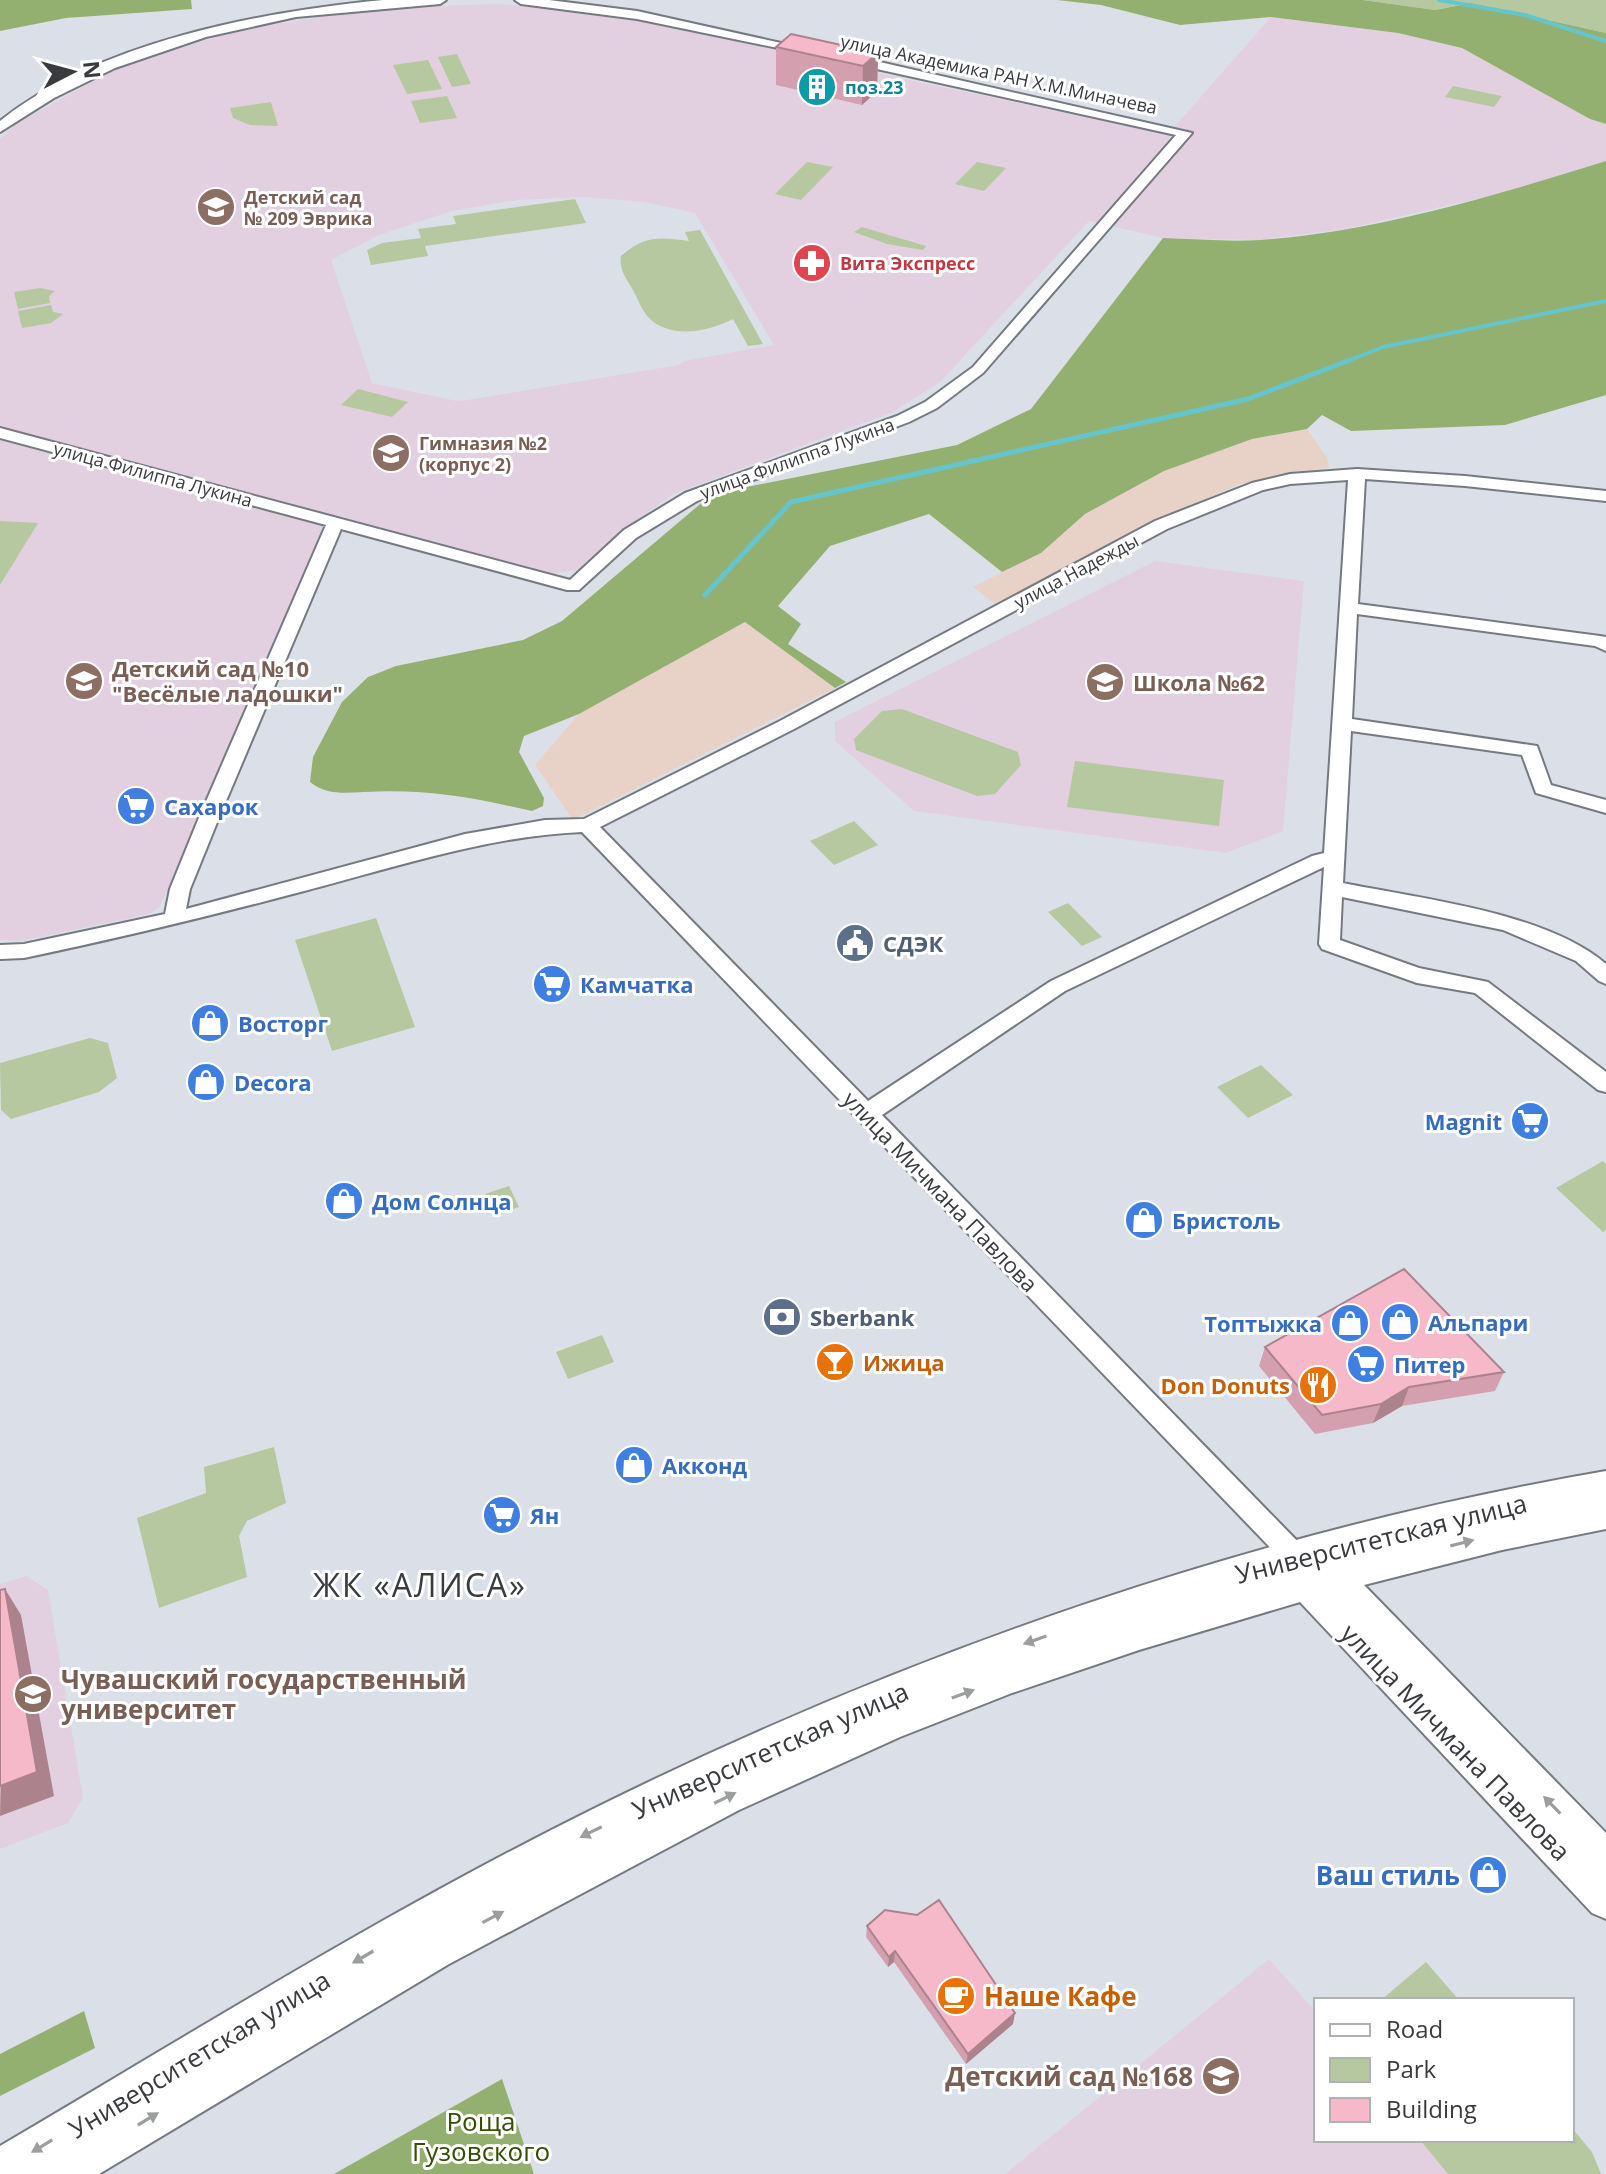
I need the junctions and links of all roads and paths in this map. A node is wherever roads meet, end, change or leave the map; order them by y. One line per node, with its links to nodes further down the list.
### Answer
1 (440, 0): 3 (street)
2 (521, 0): 4 (street, улица Академика РАН Х.М.Миначева)
3 (0, 128)
4 (1185, 133): 8 (street, улица Филиппа Лукина)
5 (0, 433): 8 (street, улица Филиппа Лукина)
6 (1357, 474): 7 (street, улица Надежды); 9 (street); 13 (street, улица Надежды)
7 (1606, 496)
8 (336, 522): 16 (street)
9 (1349, 608): 10 (street); 11 (street)
10 (1606, 646)
11 (1342, 724): 12 (street); 14 (street)
12 (1606, 807)
13 (587, 825): 16 (street); 20 (street, улица Мичмана Павлова)
14 (1335, 858): 15 (street); 20 (street)
15 (1333, 888): 18 (street); 19 (street)
16 (174, 919): 17 (street)
17 (0, 952)
18 (1606, 976)
19 (1606, 1084)
20 (866, 1114): 23 (street, улица Мичмана Павлова)
21 (1606, 1486): 23 (main road, Университетская улица)
22 (1606, 1513): 23 (main road, Университетская улица, one-way to 22)
23 (1311, 1573): 24 (main road, улица Мичмана Павлова); 25 (main road, Университетская улица)
24 (1602, 1876)
25 (285, 2019): 26 (main road, Университетская улица, one-way to 26); 27 (main road, Университетская улица, one-way to 25)
26 (0, 2171)
27 (58, 2174)

